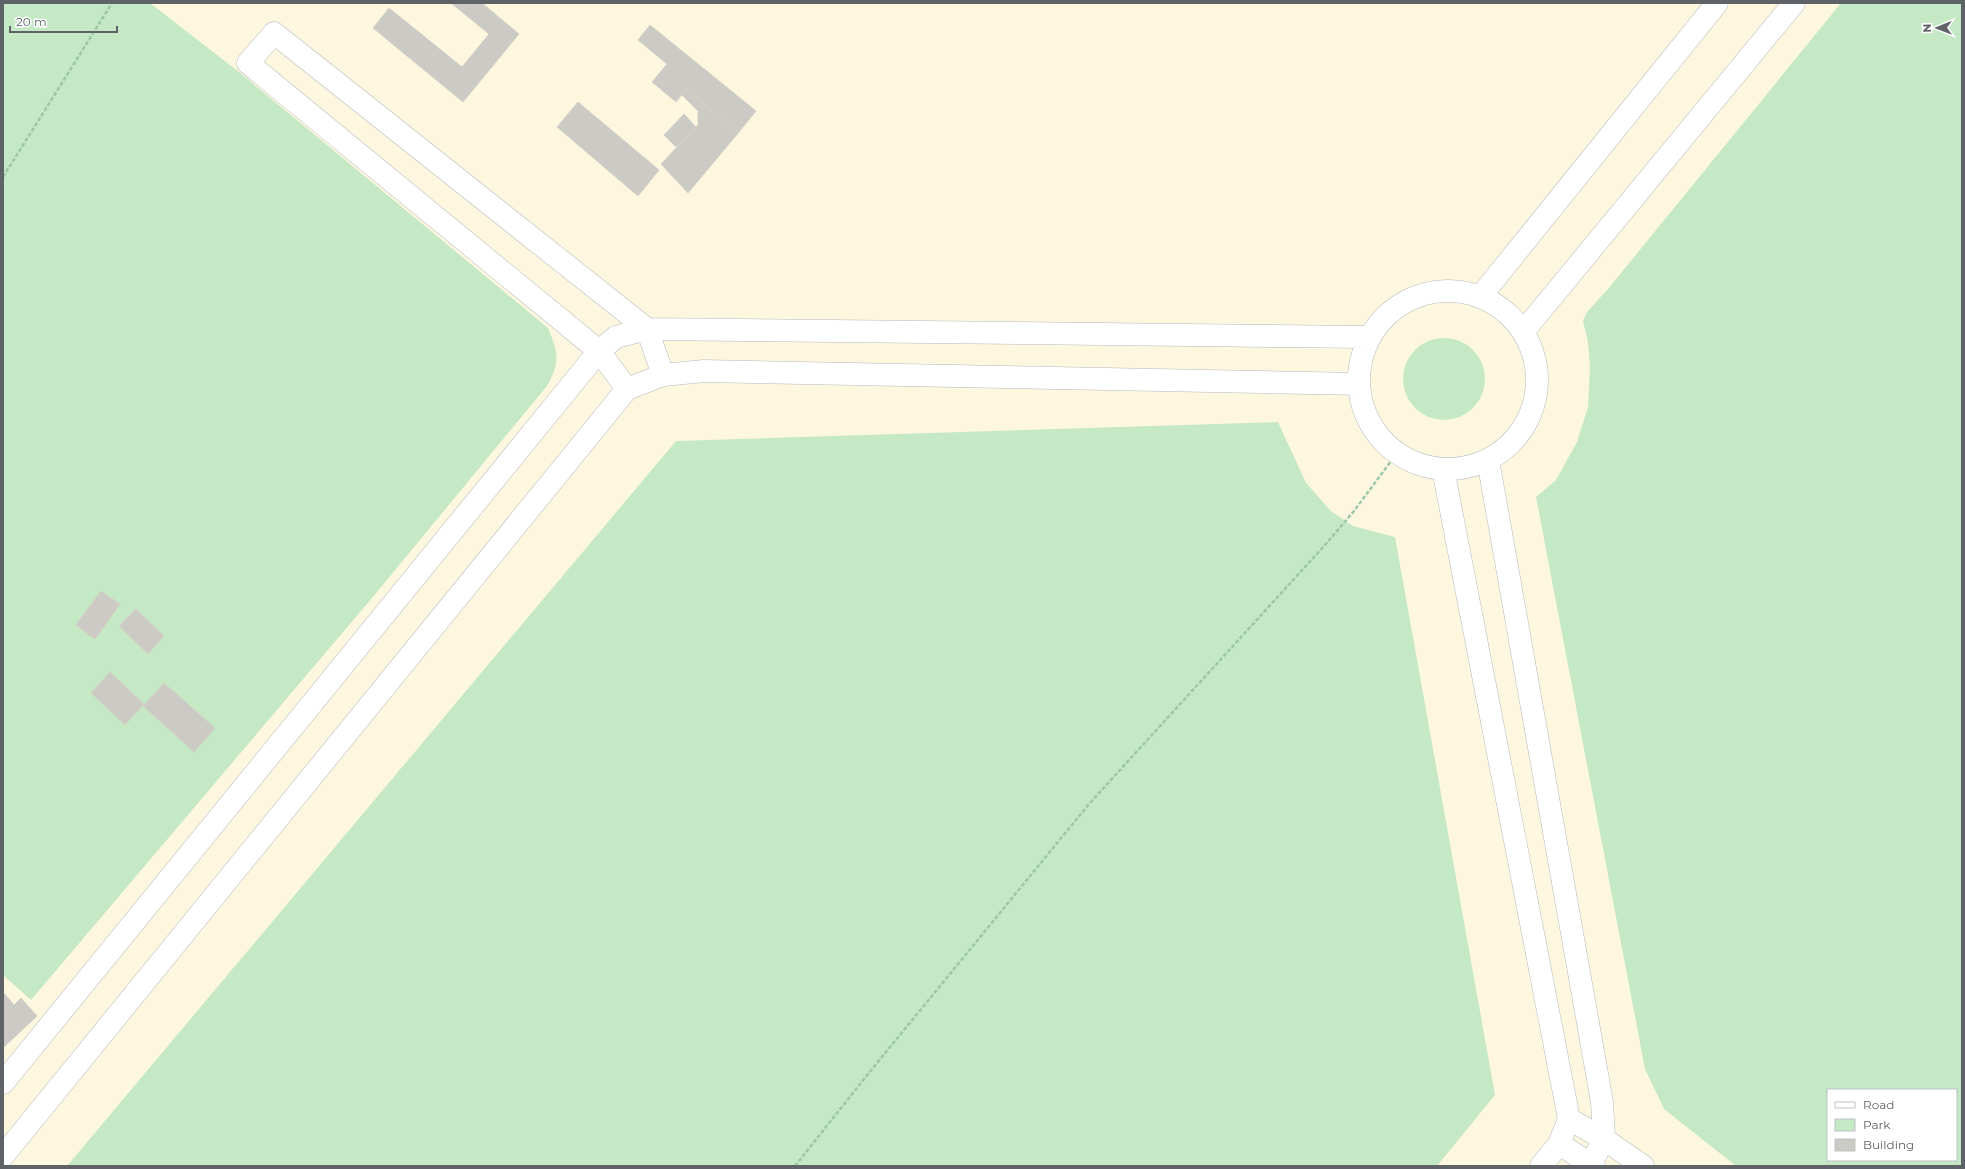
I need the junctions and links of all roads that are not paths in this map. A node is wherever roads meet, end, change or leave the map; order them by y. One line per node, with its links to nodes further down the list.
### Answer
1 (1717, 3): 3 (street)
2 (1794, 3): 5 (street)
3 (1480, 297): 5 (street); 6 (street)
4 (647, 329): 6 (street); 7 (street); 7 (street); 8 (street)
5 (1523, 332): 11 (street)
6 (1370, 337): 9 (street)
7 (599, 351): 10 (street); 13 (street)
8 (663, 375): 9 (street); 10 (street)
9 (1359, 384): 12 (street)
10 (627, 389): 17 (street)
11 (1488, 460): 12 (street); 15 (street)
12 (1443, 469): 14 (street)
13 (3, 1083)
14 (1569, 1119): 15 (street); 16 (street)
15 (1604, 1139): 18 (street); 20 (street)
16 (1559, 1144): 18 (street); 19 (street)
17 (3, 1156)
18 (1592, 1165)
19 (1541, 1166)
20 (1643, 1166)

